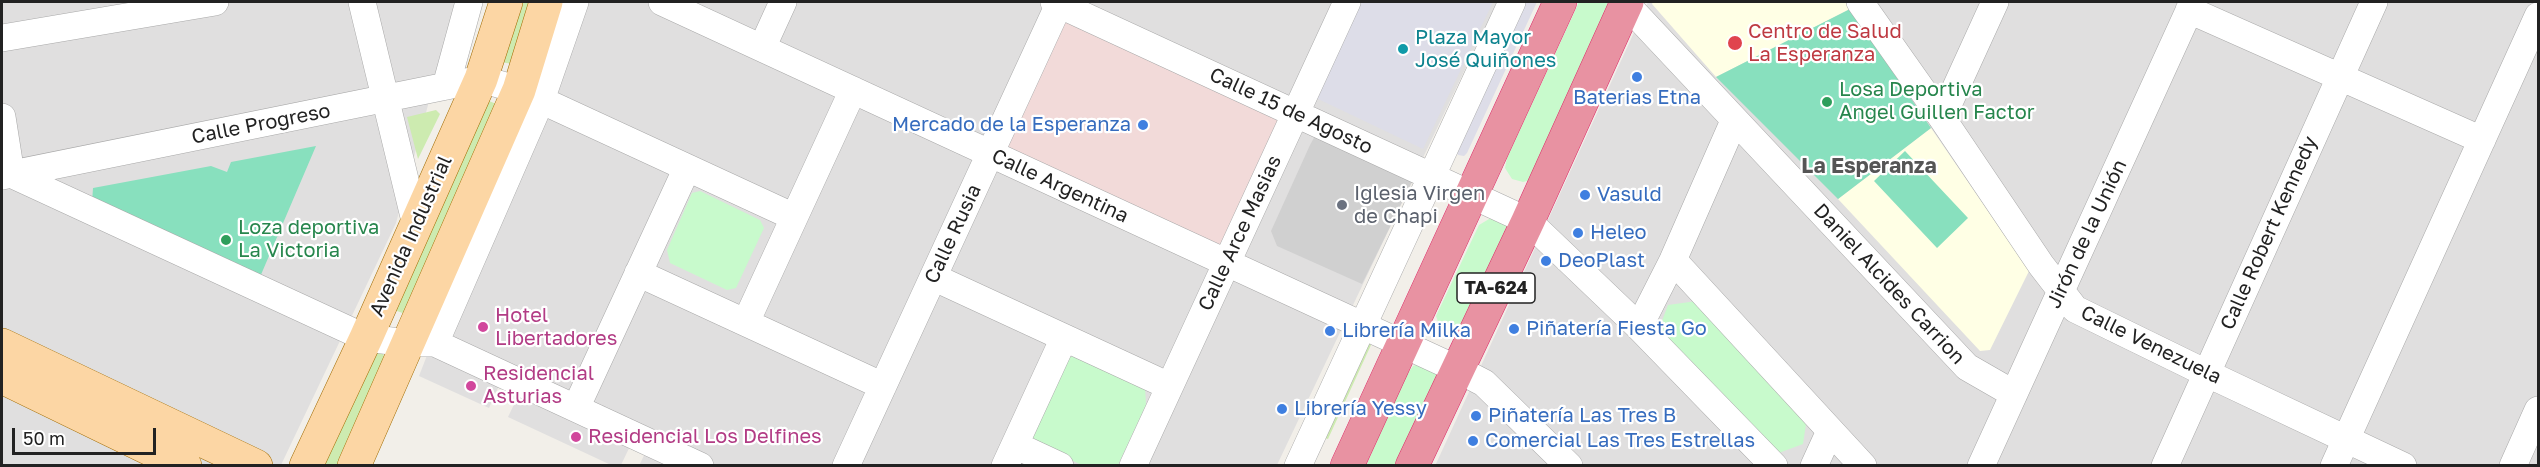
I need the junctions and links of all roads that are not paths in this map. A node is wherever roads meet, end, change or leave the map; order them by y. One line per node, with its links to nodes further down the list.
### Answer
1 (215, 2): 18 (street)
2 (362, 2): 27 (street)
3 (469, 2): 24 (street)
4 (506, 2): 23 (main road, Avenida Industrial)
5 (546, 2): 26 (main road, Avenida Industrial)
6 (575, 2): 26 (street)
7 (662, 2): 21 (street, Calle Argentina)
8 (783, 2): 21 (street)
9 (1058, 2): 28 (street, Calle 15 de Agosto); 33 (street, Calle Rusia)
10 (1347, 2): 28 (street, Calle Arce Masias)
11 (1512, 2): 36 (street)
12 (1560, 2): 37 (highway, TA-624)
13 (1860, 2): 30 (street, Calle Venezuela)
14 (1995, 2): 30 (street)
15 (2374, 2): 22 (street, Calle Robert Kennedy)
16 (1627, 3): 31 (street, Daniel Alcides Carrion); 39 (highway, TA-624)
17 (2191, 6): 22 (street); 45 (street, Jirón de la Unión)
18 (129, 9): 20 (street)
19 (2538, 16): 32 (street)
20 (2, 38)
21 (762, 48): 25 (street, Calle Argentina)
22 (2338, 76): 32 (street); 55 (street, Calle Robert Kennedy)
23 (481, 79): 24 (street, Calle Progreso); 26 (street, Calle Progreso); 40 (main road, Avenida Industrial)
24 (446, 86): 27 (street, Calle Progreso)
25 (853, 90): 33 (street, Calle Argentina); 38 (street)
26 (530, 95): 34 (street, Calle Progreso); 51 (main road, Avenida Industrial)
27 (387, 98): 35 (street, Calle Progreso); 40 (street)
28 (1295, 113): 36 (street, Calle 15 de Agosto); 42 (street, Calle Arce Masias)
29 (2, 117): 35 (street)
30 (1942, 118): 45 (street, Calle Venezuela)
31 (1734, 121): 41 (street); 59 (street, Daniel Alcides Carrion)
32 (2482, 140): 63 (street)
33 (990, 153): 42 (street, Calle Argentina); 44 (street, Calle Rusia)
34 (687, 168): 38 (street, Calle Progreso); 43 (street)
35 (6, 175): 49 (street)
36 (1431, 176): 37 (street, Calle 15 de Agosto); 47 (street)
37 (1471, 194): 39 (street, Calle 15 de Agosto); 52 (highway, TA-624)
38 (794, 217): 46 (street)
39 (1528, 220): 48 (street, Calle 15 de Agosto); 54 (highway, TA-624)
40 (416, 225): 49 (main road, Avenida Industrial)
41 (1673, 261): 48 (street); 62 (street)
42 (1226, 262): 47 (street, Calle Argentina); 58 (street, Calle Arce Masias)
43 (638, 273): 46 (street); 60 (street)
44 (933, 277): 50 (street); 57 (street, Calle Rusia)
45 (2061, 291): 55 (street, Calle Venezuela); 59 (street, Jirón de la Unión)
46 (746, 322): 57 (street)
47 (1362, 326): 52 (street, Calle Argentina); 73 (street)
48 (1639, 327): 77 (street, Calle 15 de Agosto)
49 (366, 338): 51 (street); 67 (main road, Avenida Industrial)
50 (1064, 338): 58 (street); 64 (street)
51 (421, 343): 60 (street); 68 (main road, Avenida Industrial)
52 (1403, 344): 54 (street, Calle Argentina); 74 (highway, TA-624)
53 (2, 345): 66 (main road)
54 (1457, 369): 75 (highway, TA-624); 76 (street, Calle Argentina)
55 (2206, 373): 63 (street, Calle Venezuela); 81 (street, Calle Robert Kennedy)
56 (2, 377): 65 (main road)
57 (883, 386): 70 (street, Calle Rusia)
58 (1169, 386): 72 (street, Calle Arce Masias)
59 (2014, 394): 80 (street, Jirón de la Unión)
60 (576, 408): 69 (street)
61 (2538, 410): 84 (street)
62 (1830, 431): 78 (street); 79 (street)
63 (2346, 438): 82 (street); 83 (street, Calle Venezuela)
64 (1010, 455): 71 (street)
65 (185, 465)
66 (256, 465)
67 (306, 465)
68 (354, 465)
69 (700, 465)
70 (846, 465)
71 (1060, 465)
72 (1133, 465)
73 (1298, 465)
74 (1347, 465)
75 (1412, 465)
76 (1569, 465)
77 (1774, 465)
78 (1814, 465)
79 (1863, 465)
80 (1981, 465)
81 (2165, 465)
82 (2334, 465)
83 (2403, 465)
84 (2513, 465)

